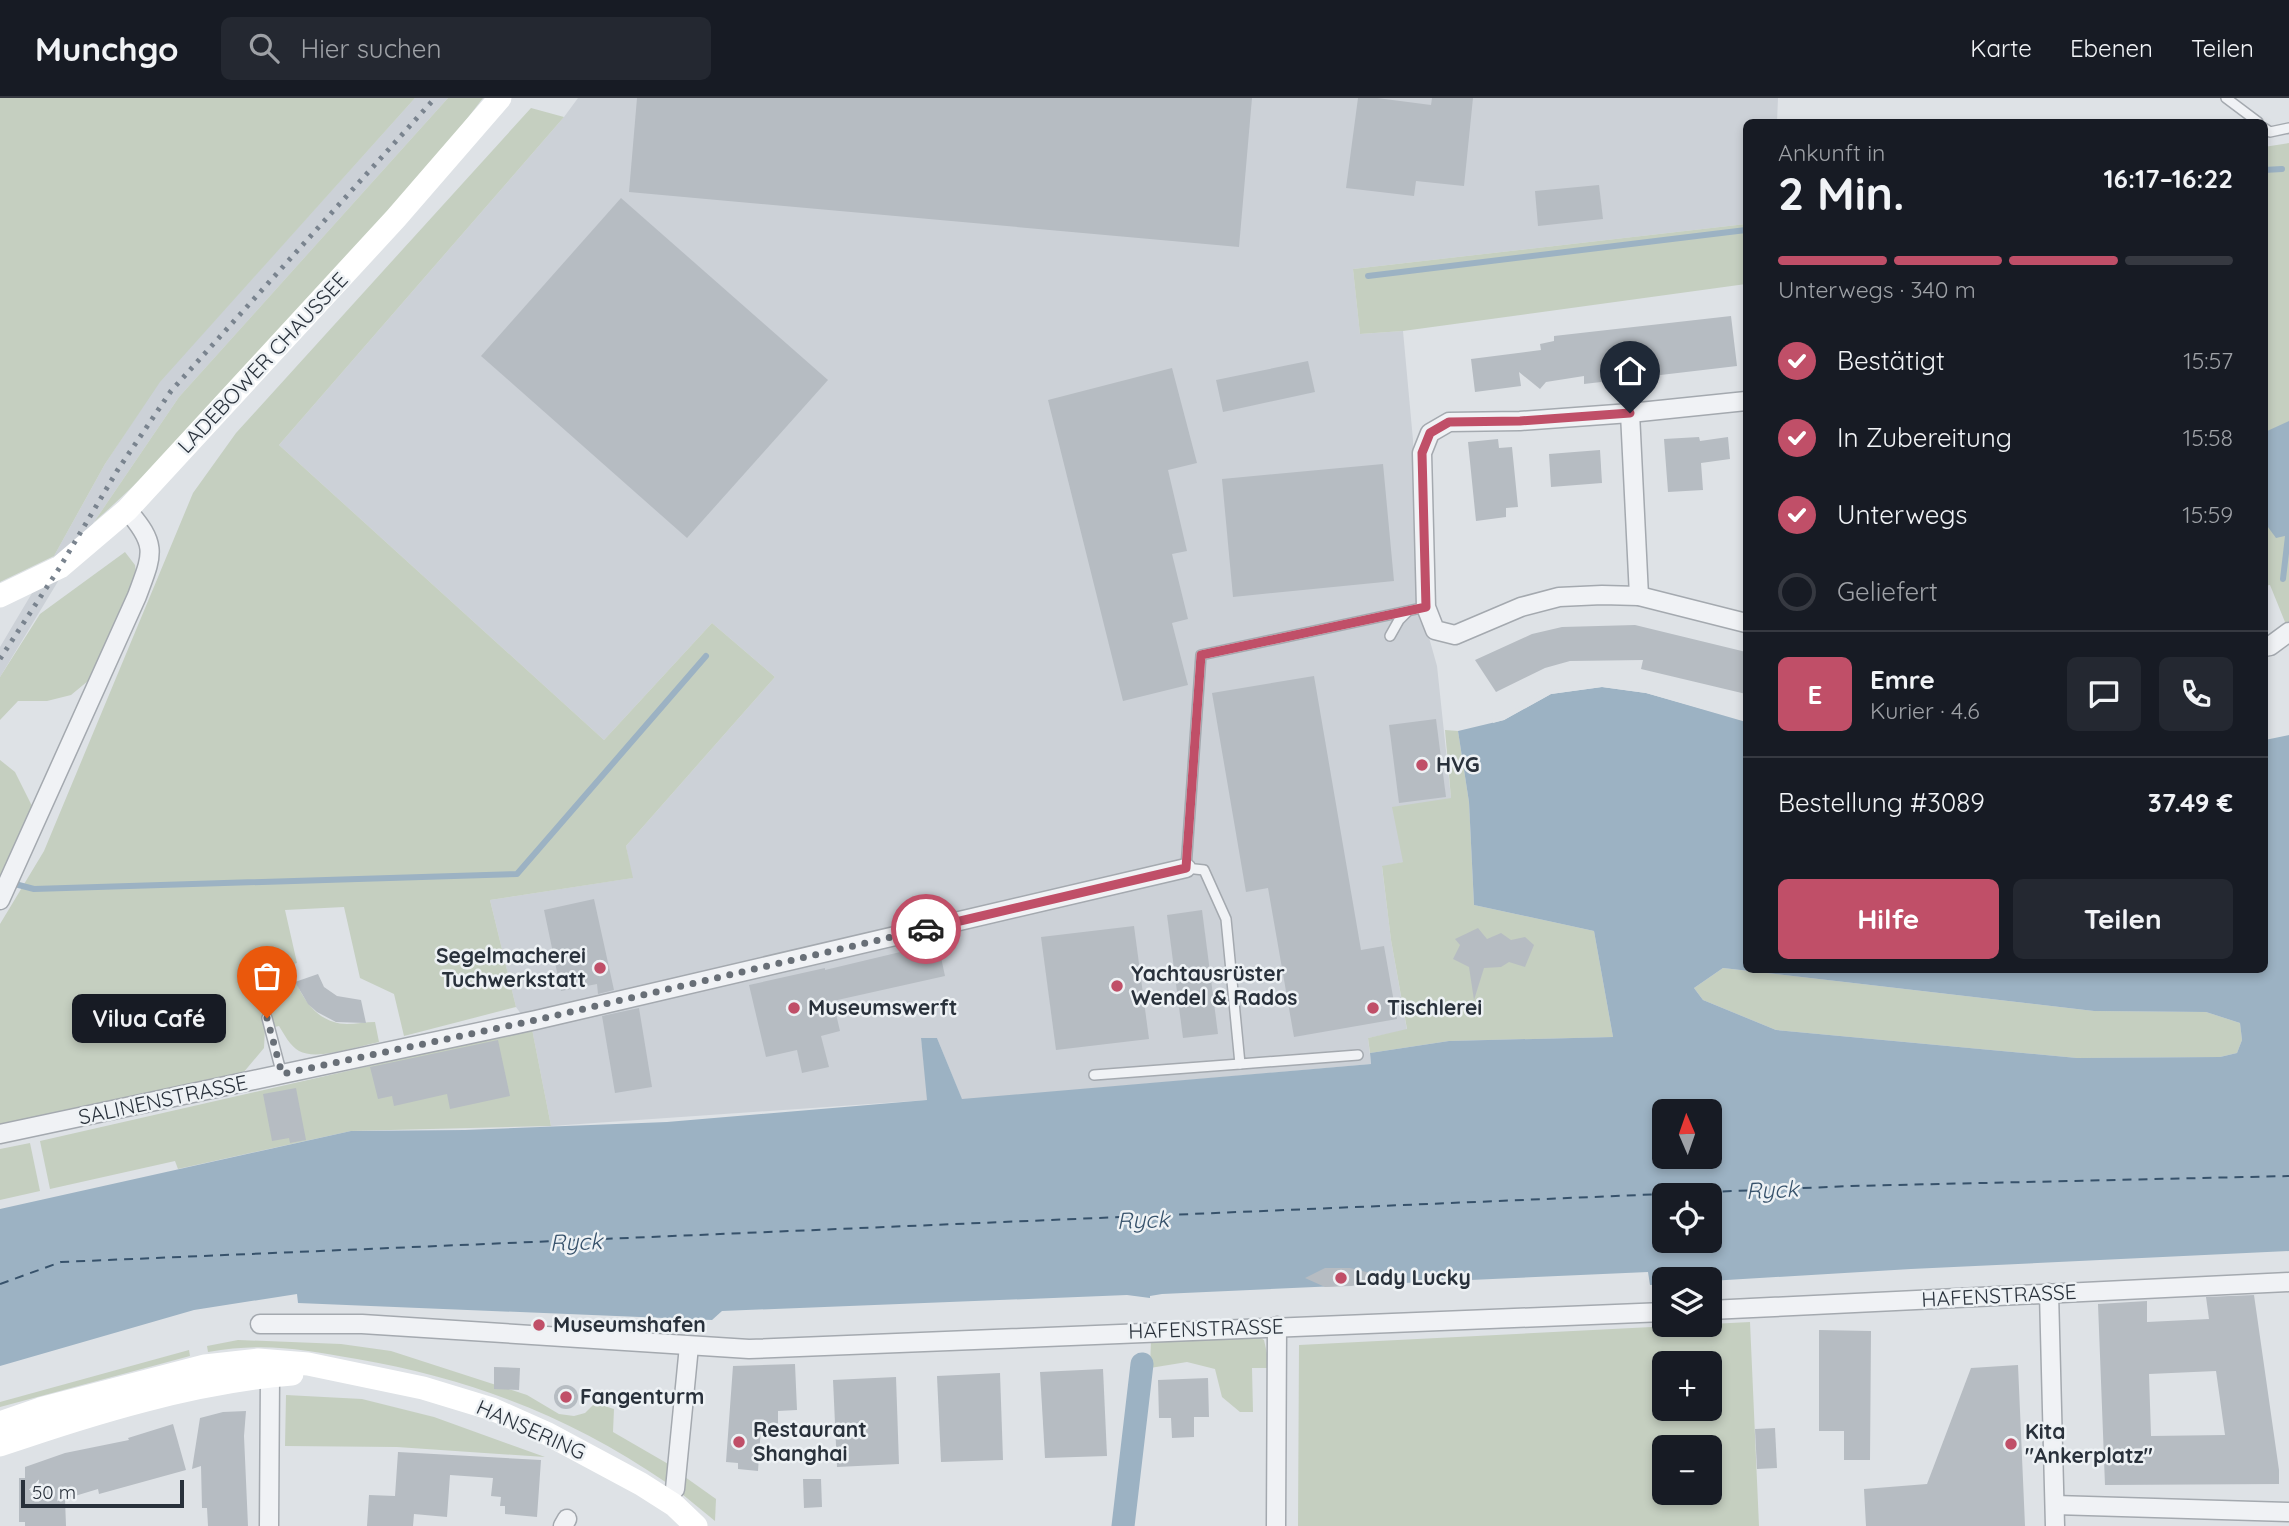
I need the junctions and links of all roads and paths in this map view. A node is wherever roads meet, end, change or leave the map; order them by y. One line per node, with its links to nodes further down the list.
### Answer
1 (500, 98): 8 (main road, LADEBOWER CHAUSSEE)
2 (2226, 98): 3 (lane)
3 (2254, 119)
4 (2289, 128): 5 (lane)
5 (2268, 131)
6 (1743, 401): 7 (street)
7 (1630, 413): 9 (street); 11 (street)
8 (128, 510): 10 (main road, LADEBOWER CHAUSSEE); 17 (street)
9 (1639, 596): 11 (street); 12 (street)
10 (0, 597)
11 (1418, 609): 14 (lane); 16 (lane)
12 (1743, 622)
13 (2289, 632): 15 (street)
14 (1390, 636)
15 (2268, 646)
16 (1186, 868): 20 (lane); 21 (street, SALINENSTRASSE)
17 (1, 899)
18 (267, 1018): 21 (lane)
19 (1358, 1055): 20 (lane)
20 (1240, 1064): 22 (lane)
21 (282, 1074): 23 (street, SALINENSTRASSE)
22 (1094, 1075)
23 (0, 1134)
24 (2289, 1282): 25 (street, HAFENSTRASSE)
25 (2049, 1293): 26 (street, HAFENSTRASSE); 36 (street)
26 (1722, 1309)
27 (1652, 1312): 29 (street, HAFENSTRASSE)
28 (260, 1324): 30 (street, HAFENSTRASSE)
29 (1277, 1326): 30 (street, HAFENSTRASSE); 40 (street)
30 (688, 1346): 35 (street)
31 (348, 1374): 32 (main road, HANSERING); 33 (main road, HANSERING); 39 (main road, HANSERING)
32 (270, 1376): 34 (main road, HANSERING); 38 (street)
33 (0, 1423)
34 (0, 1445)
35 (675, 1489)
36 (2055, 1505): 37 (street); 41 (street)
37 (2289, 1512)
38 (269, 1526)
39 (696, 1526)
40 (1276, 1526)
41 (2055, 1526)

